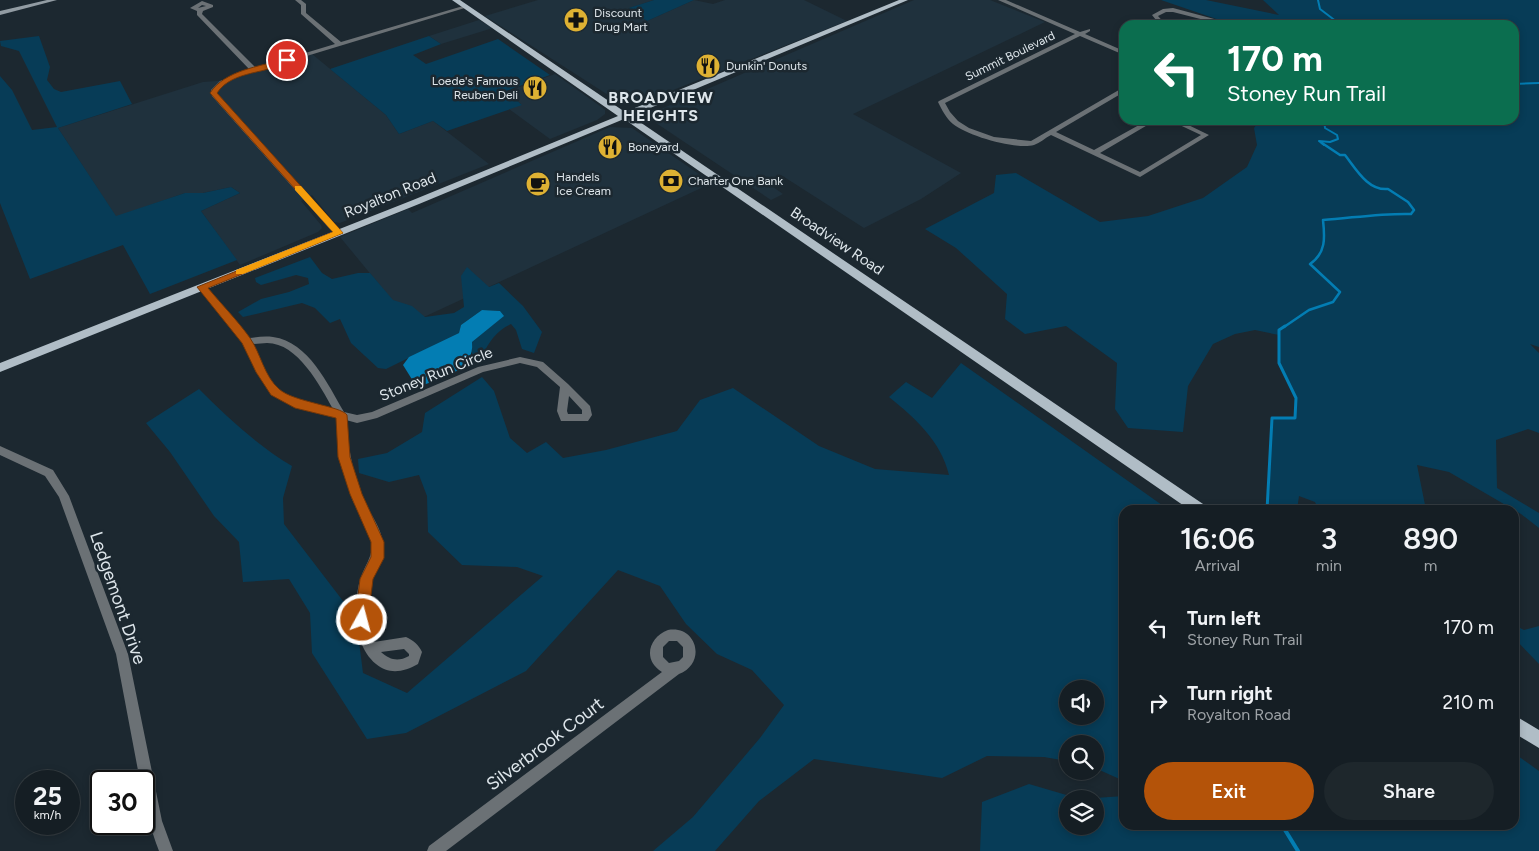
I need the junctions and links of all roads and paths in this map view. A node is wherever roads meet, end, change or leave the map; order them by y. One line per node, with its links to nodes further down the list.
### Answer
1 (54, 0): 9 (street)
2 (298, 0): 13 (street)
3 (455, 0): 7 (main road, Broadview Road)
4 (905, 0): 19 (main road, Royalton Road)
5 (1001, 0): 12 (street)
6 (1015, 0): 12 (street)
7 (466, 7): 13 (street); 19 (main road, Broadview Road)
8 (200, 10): 15 (street)
9 (0, 13)
10 (1159, 20): 11 (street)
11 (1212, 20)
12 (1085, 32): 14 (street); 22 (street, Summit Boulevard)
13 (340, 46): 15 (street)
14 (1119, 50)
15 (254, 70): 24 (street)
16 (1119, 92): 17 (street)
17 (1114, 95): 18 (street); 22 (street)
18 (1119, 97)
19 (624, 116): 24 (main road, Royalton Road); 31 (main road, Broadview Road)
20 (1144, 125): 23 (street)
21 (1184, 125): 23 (street)
22 (1050, 132): 23 (street)
23 (1095, 153)
24 (338, 233): 25 (main road, Royalton Road)
25 (201, 287): 26 (street, Stoney Run Circle); 27 (main road, Royalton Road)
26 (247, 341): 29 (street, Stoney Run Circle); 29 (street)
27 (0, 368)
28 (565, 386): 29 (street, Stoney Run Circle)
29 (341, 415): 32 (street)
30 (0, 450): 36 (street, Ledgemont Drive)
31 (1194, 505)
32 (371, 648)
33 (678, 667): 37 (street, Silverbrook Court)
34 (1519, 726): 35 (main road)
35 (1539, 740)
36 (166, 851)
37 (434, 851)

